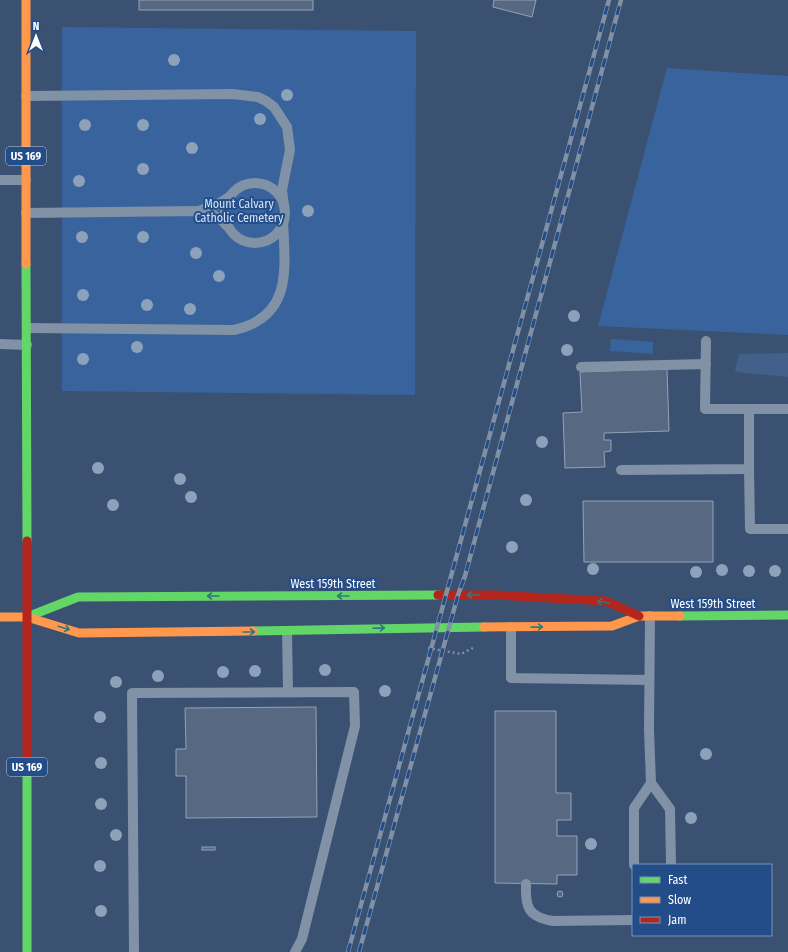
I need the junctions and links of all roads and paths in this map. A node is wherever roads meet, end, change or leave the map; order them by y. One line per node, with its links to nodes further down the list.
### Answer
1 (26, 0): 2 (main road, US 169)
2 (26, 96): 3 (lane); 5 (main road, US 169)
3 (285, 174): 6 (lane); 8 (lane)
4 (0, 180): 5 (lane)
5 (26, 180): 10 (main road, US 169)
6 (264, 185): 7 (lane); 8 (lane)
7 (231, 195): 9 (lane); 12 (lane)
8 (284, 206): 11 (lane)
9 (197, 211): 10 (lane); 12 (lane)
10 (26, 213): 15 (main road, US 169)
11 (283, 221): 13 (lane); 14 (lane)
12 (227, 226): 13 (lane)
13 (265, 241): 14 (lane)
14 (284, 247): 15 (lane)
15 (27, 328): 18 (main road, US 169)
16 (706, 341): 19 (lane)
17 (0, 344): 18 (lane)
18 (27, 345): 30 (main road, US 169)
19 (706, 364): 20 (lane); 21 (lane)
20 (581, 367)
21 (748, 409): 22 (lane); 23 (lane)
22 (788, 409)
23 (749, 469): 24 (lane); 25 (lane)
24 (621, 470)
25 (788, 529)
26 (788, 615): 28 (main road, West 159th Street)
27 (639, 616): 28 (main road, West 159th Street); 30 (main road, West 159th Street, one-way to 30); 31 (main road, West 159th Street, one-way to 27)
28 (650, 616): 33 (lane)
29 (0, 617): 30 (main road, West 159th Street)
30 (27, 617): 32 (main road, West 159th Street, one-way to 32); 40 (main road, US 169)
31 (511, 627): 32 (main road, West 159th Street, one-way to 31); 33 (lane)
32 (288, 631): 34 (lane)
33 (649, 680): 35 (lane)
34 (288, 692): 41 (lane); 42 (lane)
35 (650, 783): 36 (lane); 37 (lane)
36 (634, 864)
37 (671, 864)
38 (526, 884): 39 (lane)
39 (632, 920)
40 (27, 952)
41 (134, 952)
42 (295, 952)

